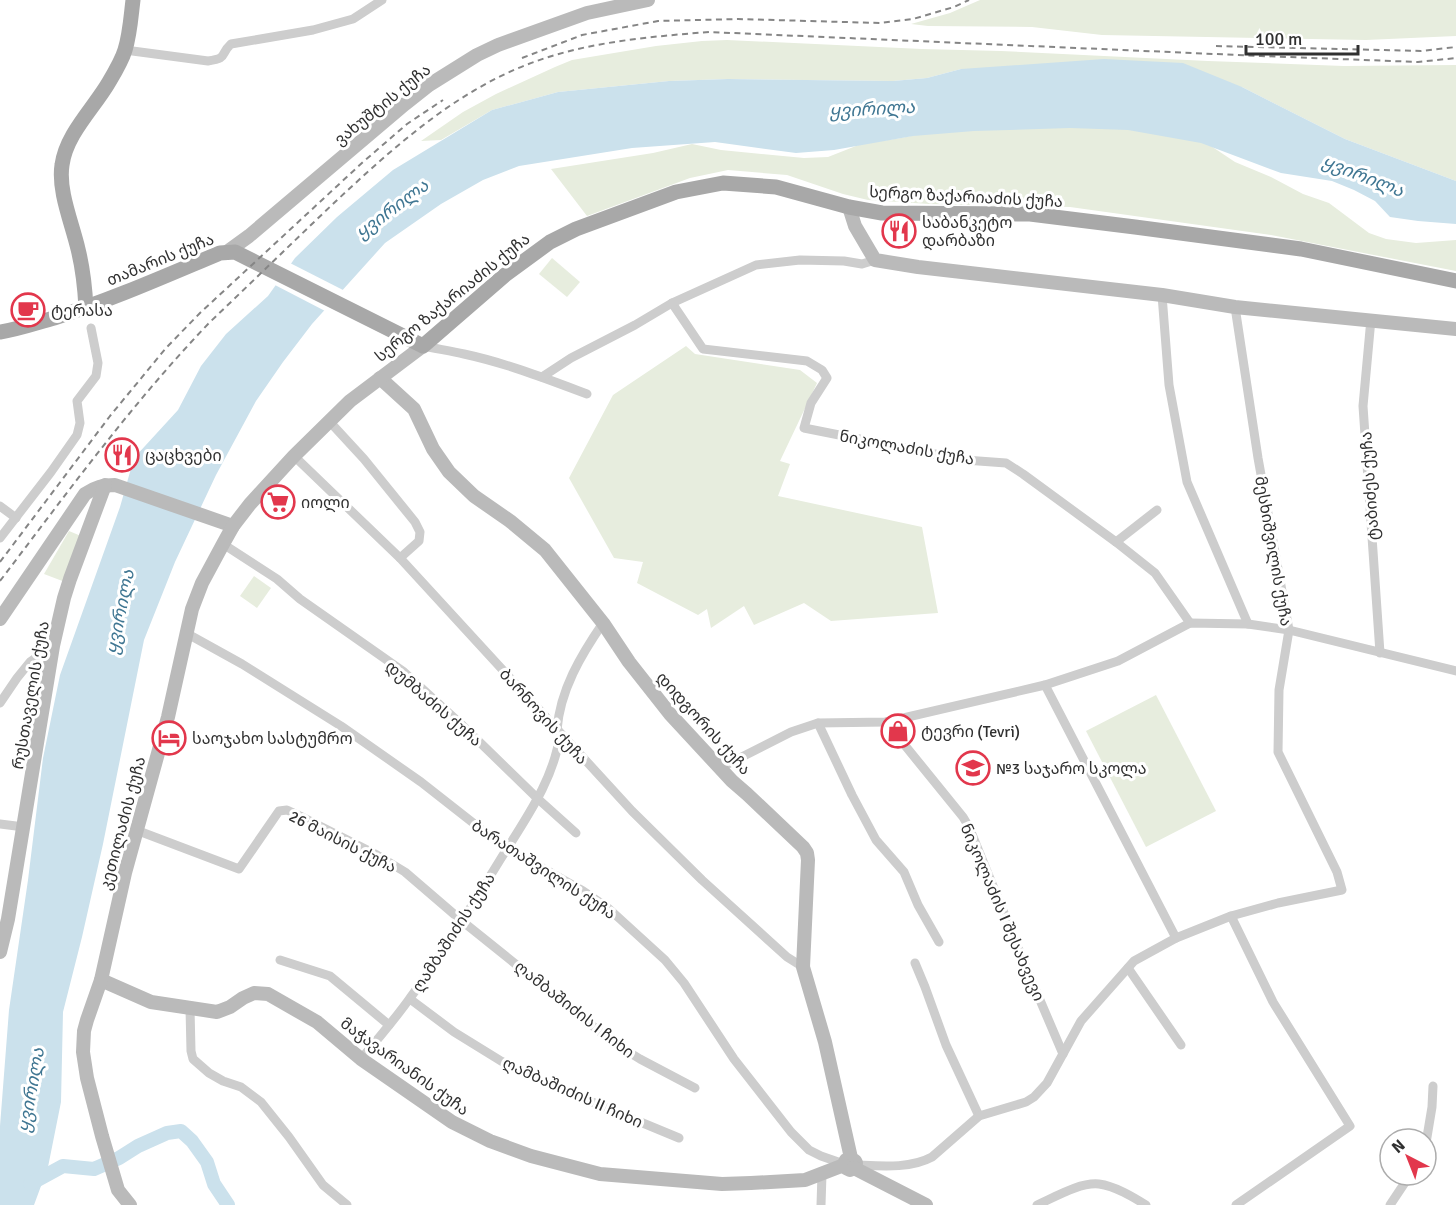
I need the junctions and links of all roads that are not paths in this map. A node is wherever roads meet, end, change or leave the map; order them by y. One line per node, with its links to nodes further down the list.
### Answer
1 (133, 0): 4 (main road)
2 (382, 0): 4 (street)
3 (648, 0): 6 (street, ვახუშტის ქუჩა)
4 (125, 50): 12 (main road)
5 (849, 207): 7 (street); 8 (main road, სერგო ზაქარიაძის ქუჩა); 17 (main road, სერგო ზაქარიაძის ქუჩა)
6 (231, 252): 12 (main road, თამარის ქუჩა); 17 (main road, თამარის ქუჩა)
7 (875, 260): 9 (street); 10 (street)
8 (1456, 281)
9 (1162, 295): 11 (street); 35 (street)
10 (672, 303): 18 (street); 29 (street, ნიკოლაძის ქუჩა)
11 (1235, 307): 13 (street); 36 (street, მესხიშვილის ქუჩა)
12 (86, 308): 16 (main road, თამარის ქუჩა)
13 (1371, 319): 15 (street); 39 (street, ტაბიძეს ქუჩა)
14 (91, 328): 26 (street)
15 (1456, 329)
16 (0, 332)
17 (418, 344): 18 (street); 19 (street, სერგო ზაქარიაძის ქუჩა)
18 (542, 377): 20 (street)
19 (381, 378): 21 (street, სერგო ზაქარიაძის ქუჩა); 33 (street, დიდგორის ქუჩა)
20 (587, 394)
21 (329, 421): 22 (street, სერგო ზაქარიაძის ქუჩა); 31 (street)
22 (294, 456): 27 (street, სერგო ზაქარიაძის ქუჩა); 31 (street, ბარნოვის ქუჩა)
23 (110, 485): 27 (street); 32 (street); 38 (street, რუსთაველის ქუჩა)
24 (0, 506): 26 (street)
25 (1157, 510): 29 (street)
26 (16, 518): 28 (street)
27 (233, 526): 30 (street, კეთილაძის ქუჩა)
28 (0, 538)
29 (1116, 542): 34 (street, ნიკოლაძის ქუჩა)
30 (223, 544): 37 (street, კეთილაძის ქუჩა); 47 (street, დუმბაძის ქუჩა)
31 (400, 558): 45 (street, ბარნოვის ქუჩა)
32 (0, 619)
33 (603, 623): 45 (street, ღამბაშიძის ქუჩა); 46 (street, დიდგორის ქუჩა)
34 (1190, 623): 35 (street); 41 (street)
35 (1248, 624): 36 (street)
36 (1289, 630): 39 (street); 53 (street, მესხიშვილის ქუჩა)
37 (186, 633): 50 (street, კეთილაძის ქუჩა); 52 (street, ბარათაშვილის ქუჩა)
38 (53, 646): 42 (street); 49 (street, რუსთაველის ქუჩა)
39 (1380, 653): 40 (street)
40 (1456, 671)
41 (1045, 685): 43 (street); 55 (street)
42 (0, 703)
43 (886, 722): 44 (street); 67 (street, ნიკოლაძის I შესახვევი)
44 (818, 723): 46 (street); 56 (street)
45 (558, 731): 47 (street, ღამბაშიძის ქუჩა); 60 (street, ბარნოვის ქუჩა)
46 (720, 768): 60 (street, დიდგორის ქუჩა)
47 (537, 798): 51 (street, დუმბაძის ქუჩა); 52 (street, ღამბაშიძის ქუჩა)
48 (0, 824): 49 (street)
49 (24, 827): 57 (street, რუსთაველის ქუჩა)
50 (136, 830): 54 (street, 26 მაისის ქუჩა); 62 (street, კეთილაძის ქუჩა)
51 (576, 833)
52 (507, 848): 54 (street, ღამბაშიძის ქუჩა); 74 (street, ბარათაშვილის ქუჩა)
53 (1231, 916): 55 (street); 83 (street)
54 (462, 921): 63 (street, ღამბაშიძის ქუჩა); 70 (street, ღამბაშიძის I ჩიხი)
55 (1176, 938): 61 (street)
56 (939, 942)
57 (0, 952)
58 (280, 960): 65 (street)
59 (915, 963): 71 (street)
60 (803, 967): 74 (street, დიდგორის ქუჩა)
61 (1128, 968): 66 (street); 67 (street)
62 (101, 980): 64 (street, მაჭავარიანის ქუჩა); 77 (street, კეთილაძის ქუჩა)
63 (410, 999): 65 (street, ღამბაშიძის ქუჩა); 73 (street, ღამბაშიძის II ჩიხი)
64 (190, 1008): 68 (street, მაჭავარიანის ქუჩა); 78 (street)
65 (389, 1025): 68 (street, ღამბაშიძის ქუჩა)
66 (1181, 1045)
67 (1064, 1054): 71 (street)
68 (361, 1059): 75 (street, მაჭავარიანის ქუჩა)
69 (1433, 1086): 72 (street)
70 (695, 1088)
71 (979, 1116): 74 (street, ბარათაშვილის ქუჩა)
72 (1429, 1127)
73 (679, 1138)
74 (850, 1164): 75 (street, მაჭავარიანის ქუჩა); 80 (street)
75 (822, 1173): 79 (street)
76 (1402, 1187): 84 (street)
77 (130, 1205)
78 (347, 1205)
79 (820, 1205)
80 (926, 1205)
81 (1037, 1205): 82 (street)
82 (1146, 1205)
83 (1236, 1205)
84 (1390, 1205)

